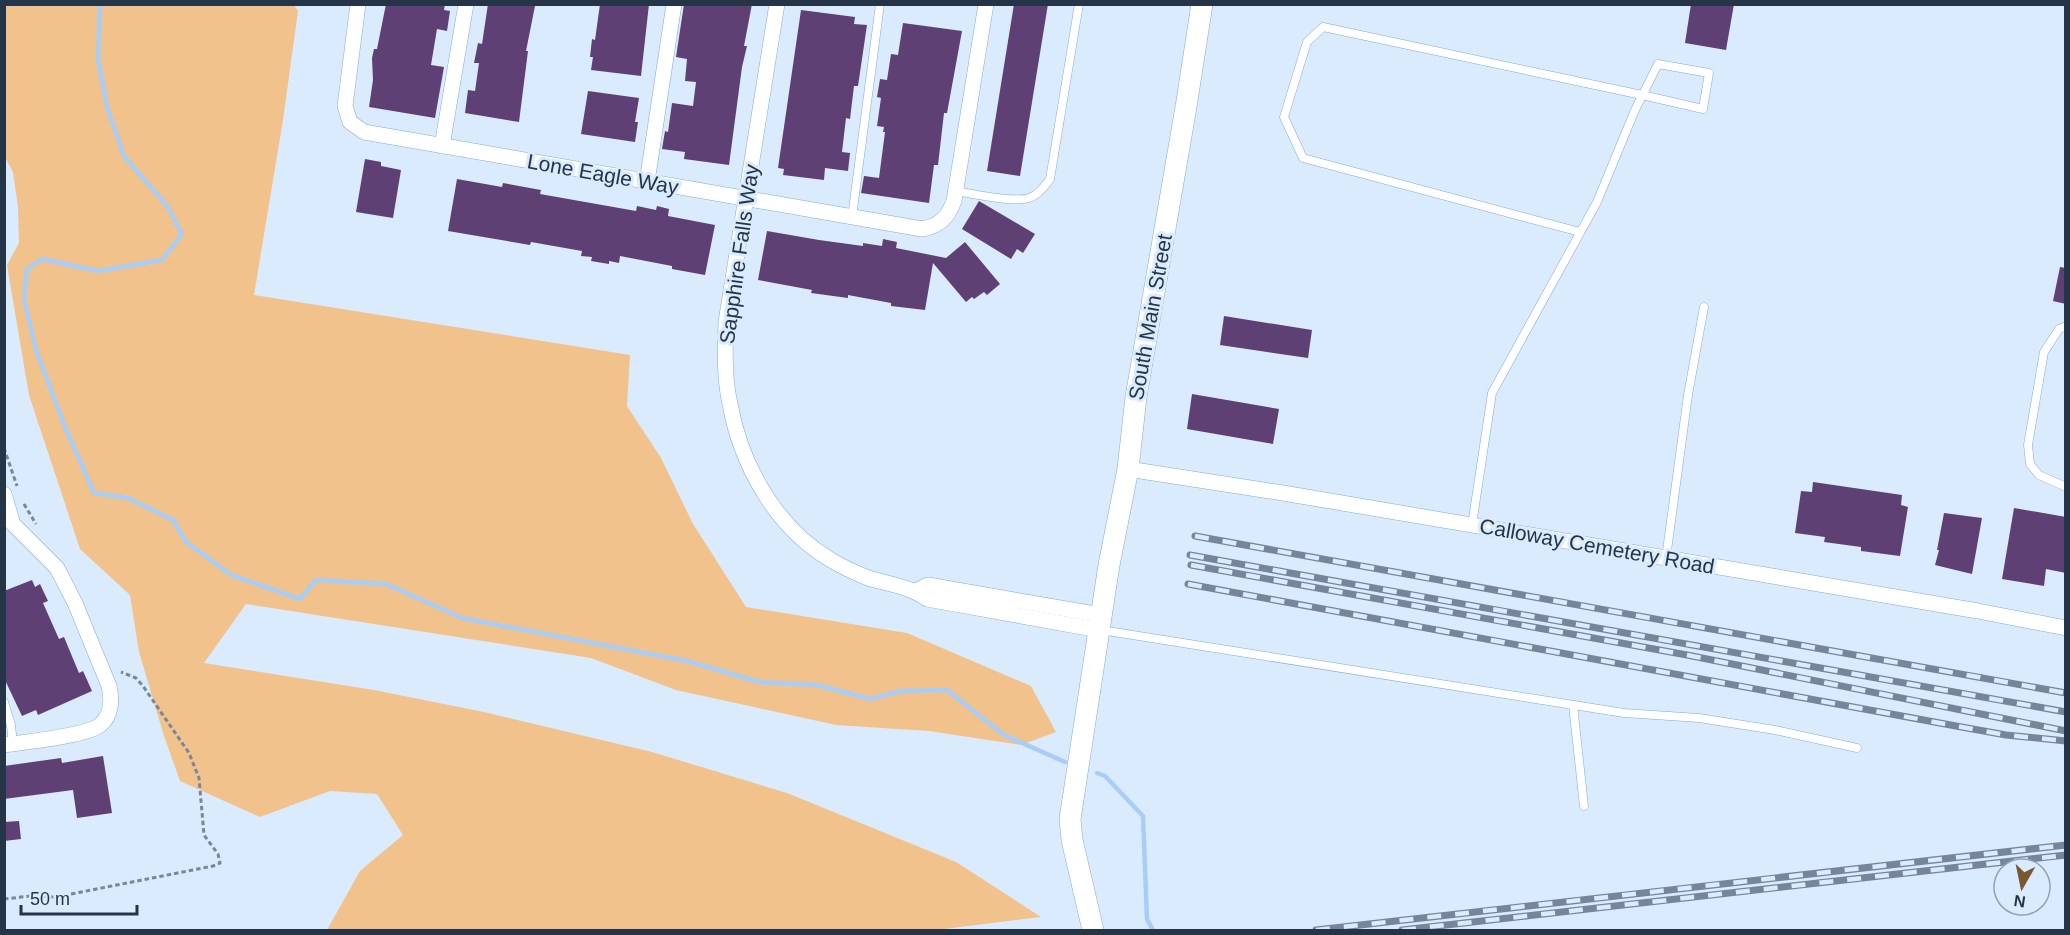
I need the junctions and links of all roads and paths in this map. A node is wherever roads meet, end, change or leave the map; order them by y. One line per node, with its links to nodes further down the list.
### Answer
1 (358, 4): 10 (street, Lone Eagle Way)
2 (466, 4): 10 (street)
3 (674, 4): 11 (street)
4 (777, 4): 13 (street, Sapphire Falls Way)
5 (880, 4): 14 (lane)
6 (1079, 4): 12 (lane)
7 (1202, 4): 18 (street, South Main Street)
8 (985, 5): 12 (street, Lone Eagle Way)
9 (1642, 94): 9 (lane); 15 (lane); 15 (lane)
10 (442, 146): 11 (street, Lone Eagle Way)
11 (647, 182): 13 (street, Lone Eagle Way)
12 (956, 191): 14 (street, Lone Eagle Way)
13 (747, 199): 14 (street, Lone Eagle Way); 24 (street, Sapphire Falls Way)
14 (852, 217)
15 (1580, 232): 21 (lane)
16 (1704, 307): 23 (lane)
17 (2066, 326): 19 (lane)
18 (1128, 469): 21 (street, Calloway Cemetery Road); 24 (street, South Main Street)
19 (2066, 487)
20 (4, 494): 22 (street)
21 (1472, 525): 23 (street, Calloway Cemetery Road)
22 (9, 526): 29 (street)
23 (1666, 558): 25 (street, Calloway Cemetery Road)
24 (1100, 623): 28 (lane); 33 (street, South Main Street)
25 (2066, 628)
26 (121, 672): 32 (path)
27 (4, 702): 29 (lane)
28 (1573, 705): 30 (lane); 31 (lane)
29 (9, 744)
30 (1857, 748)
31 (1584, 806)
32 (4, 899)
33 (1093, 930)

